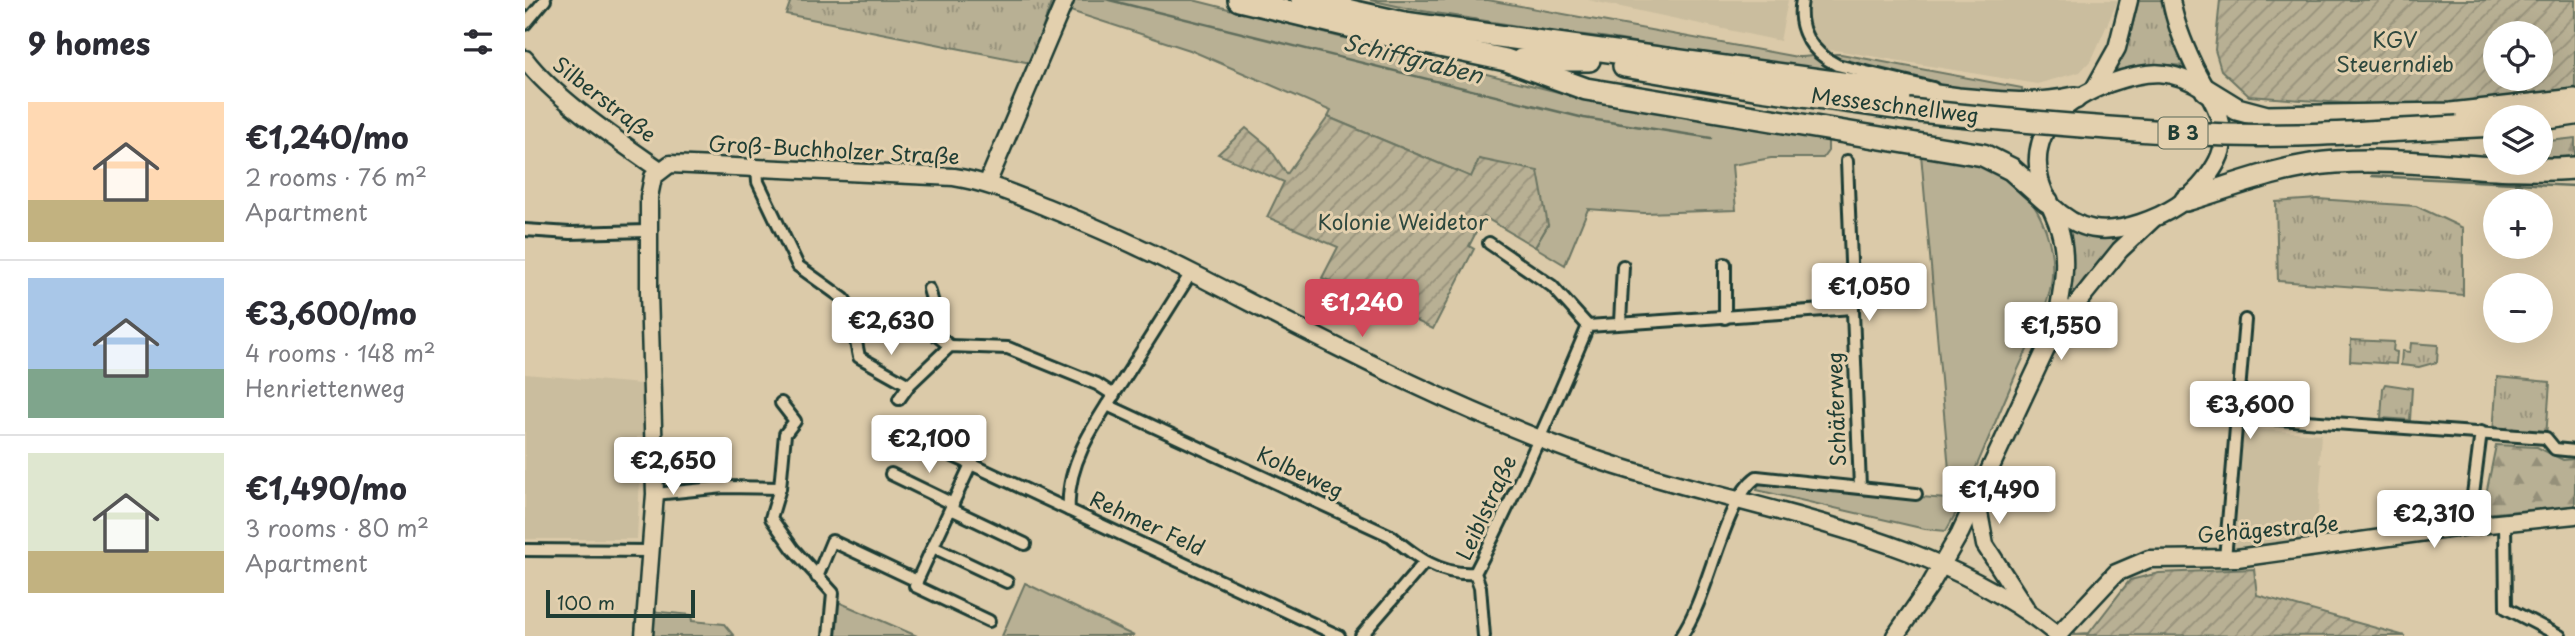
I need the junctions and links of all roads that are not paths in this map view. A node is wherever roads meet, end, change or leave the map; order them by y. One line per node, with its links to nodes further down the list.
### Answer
1 (545, 0): 9 (street)
2 (1065, 0): 24 (street)
3 (1239, 0): 11 (highway)
4 (1302, 0): 8 (highway, Messeschnellweg / B 3)
5 (1802, 0): 15 (street)
6 (2129, 0): 14 (street)
7 (2171, 0): 13 (street)
8 (1404, 23): 12 (highway, Messeschnellweg / B 3); 15 (highway)
9 (525, 24)
10 (525, 59): 23 (street, Silberstraße)
11 (1506, 60): 12 (highway); 26 (highway)
12 (1589, 60): 19 (highway, Messeschnellweg / B 3, bridge)
13 (2206, 90): 14 (street); 16 (highway); 25 (street)
14 (2085, 94): 15 (highway); 26 (street)
15 (1958, 99)
16 (2575, 100)
17 (2575, 114): 18 (highway)
18 (2553, 117)
19 (2483, 126)
20 (1847, 161): 35 (street, Schäferweg)
21 (757, 167): 23 (street, Groß-Buchholzer Straße); 24 (street, Groß-Buchholzer Straße); 42 (street)
22 (2575, 168): 25 (highway)
23 (660, 170): 29 (street)
24 (987, 184): 33 (street, Groß-Buchholzer Straße)
25 (2186, 200): 27 (street)
26 (2047, 201): 27 (street); 40 (street)
27 (2153, 219): 40 (street)
28 (525, 230): 29 (street)
29 (648, 231): 56 (street)
30 (1489, 243): 39 (street)
31 (1725, 264): 36 (street)
32 (1623, 266): 38 (street)
33 (1191, 272): 43 (street, Rehmer Feld); 50 (street, Groß-Buchholzer Straße)
34 (929, 289): 41 (street)
35 (1853, 308): 36 (street); 54 (street, Schäferweg)
36 (1725, 318): 38 (street)
37 (2245, 320): 47 (street)
38 (1620, 322): 39 (street)
39 (1588, 326): 50 (street, Leiblstraße)
40 (2054, 332): 59 (street)
41 (950, 346): 42 (street); 43 (street)
42 (909, 385): 44 (street)
43 (1114, 395): 46 (street, Rehmer Feld)
44 (899, 399)
45 (781, 403): 55 (street)
46 (1107, 405): 61 (street, Rehmer Feld); 70 (street, Kolbeweg)
47 (2236, 416): 48 (street); 69 (street)
48 (2481, 432): 51 (street); 64 (street)
49 (908, 436): 52 (street)
50 (1540, 439): 58 (street, Groß-Buchholzer Straße); 72 (street, Leiblstraße)
51 (2575, 451)
52 (971, 464): 60 (street); 61 (street)
53 (891, 474): 60 (street)
54 (1860, 487): 57 (street); 58 (street)
55 (780, 488): 56 (street); 73 (street)
56 (655, 494): 68 (street)
57 (1916, 494)
58 (1739, 500): 71 (street, Groß-Buchholzer Straße); 84 (street)
59 (1977, 501): 71 (street); 76 (street)
60 (952, 507): 65 (street); 66 (street)
61 (1069, 510): 81 (street, Rehmer Feld)
62 (2575, 515): 63 (street, Gehägestraße)
63 (2505, 522): 64 (street, Gehägestraße); 86 (street)
64 (2469, 526): 69 (street, Gehägestraße)
65 (1025, 544)
66 (933, 547): 74 (street); 75 (street)
67 (525, 550): 68 (street)
68 (650, 551): 79 (street)
69 (2225, 559): 78 (street, Gehägestraße)
70 (1424, 563): 72 (street, Kolbeweg); 82 (street)
71 (1942, 565): 76 (street, Groß-Buchholzer Straße); 85 (street)
72 (1475, 573): 83 (street, Leiblstraße)
73 (817, 577): 74 (street); 80 (street)
74 (917, 580): 77 (street)
75 (1007, 582)
76 (2028, 612): 78 (street)
77 (989, 621)
78 (2059, 635)
79 (644, 636)
80 (829, 636)
81 (1339, 636)
82 (1361, 636)
83 (1484, 636)
84 (1681, 636)
85 (1895, 636)
86 (2560, 636)

